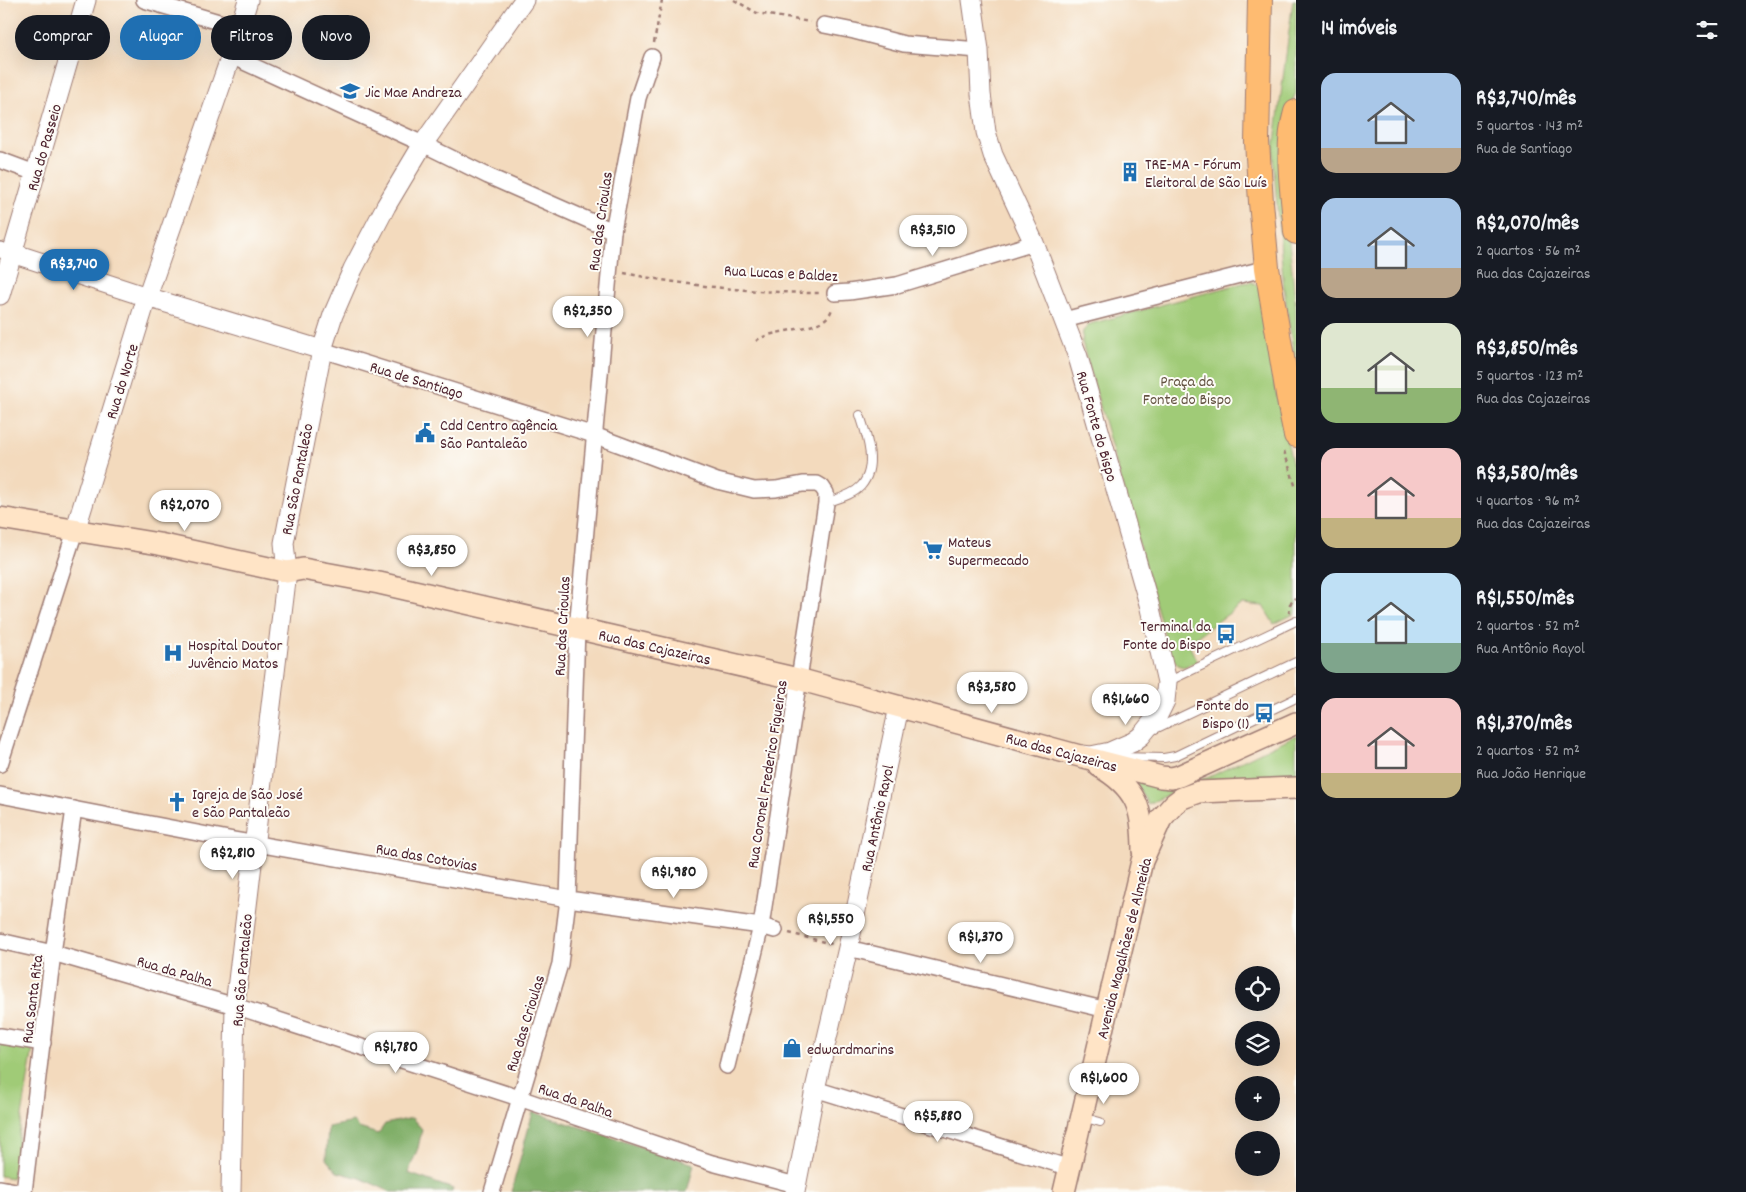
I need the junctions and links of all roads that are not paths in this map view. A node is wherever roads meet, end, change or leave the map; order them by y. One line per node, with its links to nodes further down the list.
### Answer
1 (86, 0): 19 (street, Rua do Passeio)
2 (144, 0): 9 (street)
3 (248, 0): 8 (street, Rua do Norte)
4 (524, 0): 17 (street, Rua São Pantaleão)
5 (972, 0): 11 (street, Rua Fonte do Bispo)
6 (1260, 0): 15 (main road)
7 (1274, 0): 15 (main road)
8 (243, 15)
9 (211, 20)
10 (824, 25): 11 (street)
11 (979, 50): 22 (street, Rua Fonte do Bispo)
12 (652, 57): 20 (street, Rua das Crioulas)
13 (230, 60): 27 (street, Rua do Norte)
14 (240, 60): 17 (street)
15 (1258, 110): 24 (main road)
16 (1296, 112): 21 (main road)
17 (423, 144): 20 (street); 29 (street, Rua São Pantaleão)
18 (0, 160): 19 (street)
19 (35, 174): 23 (street, Rua do Passeio)
20 (613, 230): 31 (street, Rua das Crioulas)
21 (1296, 232)
22 (1034, 242): 25 (street, Rua Lucas e Baldez); 28 (street, Rua Fonte do Bispo)
23 (6, 251): 26 (street, Rua do Passeio); 27 (street, Rua de Santiago)
24 (1267, 268): 28 (street); 32 (main road)
25 (834, 293)
26 (0, 295)
27 (147, 298): 29 (street, Rua de Santiago); 36 (street, Rua do Norte)
28 (1064, 320): 42 (street, Rua Fonte do Bispo)
29 (322, 350): 31 (street, Rua de Santiago); 37 (street, Rua São Pantaleão)
30 (860, 415): 34 (lane)
31 (594, 435): 33 (street, Rua de Santiago); 39 (street, Rua das Crioulas)
32 (1296, 435)
33 (822, 487): 34 (street, Rua Coronel Frederico Figueiras)
34 (826, 503): 41 (street, Rua Coronel Frederico Figueiras)
35 (0, 518): 36 (main road, Rua das Cajazeiras)
36 (75, 530): 37 (main road, Rua das Cajazeiras); 48 (street, Rua do Norte)
37 (286, 572): 39 (main road, Rua das Cajazeiras); 52 (street, Rua São Pantaleão)
38 (1293, 620): 42 (lane)
39 (577, 629): 41 (main road, Rua das Cajazeiras); 54 (street, Rua das Crioulas)
40 (1296, 662): 46 (lane)
41 (798, 679): 44 (main road, Rua das Cajazeiras); 55 (street, Rua Coronel Frederico Figueiras)
42 (1167, 682): 46 (street, Rua Fonte do Bispo)
43 (1296, 698): 47 (lane)
44 (899, 707): 47 (main road, Rua das Cajazeiras); 57 (street, Rua Antônio Rayol)
45 (1296, 723): 47 (main road, Rua das Cajazeiras)
46 (1142, 736): 47 (street, Rua Fonte do Bispo)
47 (1078, 755): 53 (main road)
48 (0, 764)
49 (1296, 788): 53 (main road, Avenida Magalhães de Almeida)
50 (0, 795): 51 (street, Rua das Cotovias)
51 (74, 809): 52 (street, Rua das Cotovias); 58 (street, Rua Santa Rita)
52 (254, 843): 54 (street, Rua das Cotovias); 59 (street, Rua São Pantaleão)
53 (1142, 861): 60 (main road, Avenida Magalhães de Almeida)
54 (568, 899): 55 (street, Rua das Cotovias); 65 (street, Rua das Crioulas)
55 (768, 928): 63 (street, Rua Coronel Frederico Figueiras)
56 (0, 941): 58 (street, Rua da Palha)
57 (848, 948): 60 (street); 64 (street, Rua Antônio Rayol)
58 (53, 953): 59 (street, Rua da Palha); 62 (street, Rua Santa Rita)
59 (235, 1006): 65 (street, Rua da Palha); 70 (street, Rua São Pantaleão)
60 (1107, 1010): 66 (main road, Avenida Magalhães de Almeida)
61 (0, 1036): 62 (street)
62 (43, 1043): 69 (street, Rua Santa Rita)
63 (727, 1066)
64 (815, 1089): 66 (street); 68 (street, Rua Antônio Rayol)
65 (519, 1098): 68 (street, Rua da Palha); 71 (street, Rua das Crioulas)
66 (1070, 1168): 72 (main road, Avenida Magalhães de Almeida)
67 (0, 1188): 69 (street)
68 (796, 1188)
69 (23, 1192)
70 (231, 1192)
71 (492, 1192)
72 (1064, 1192)

